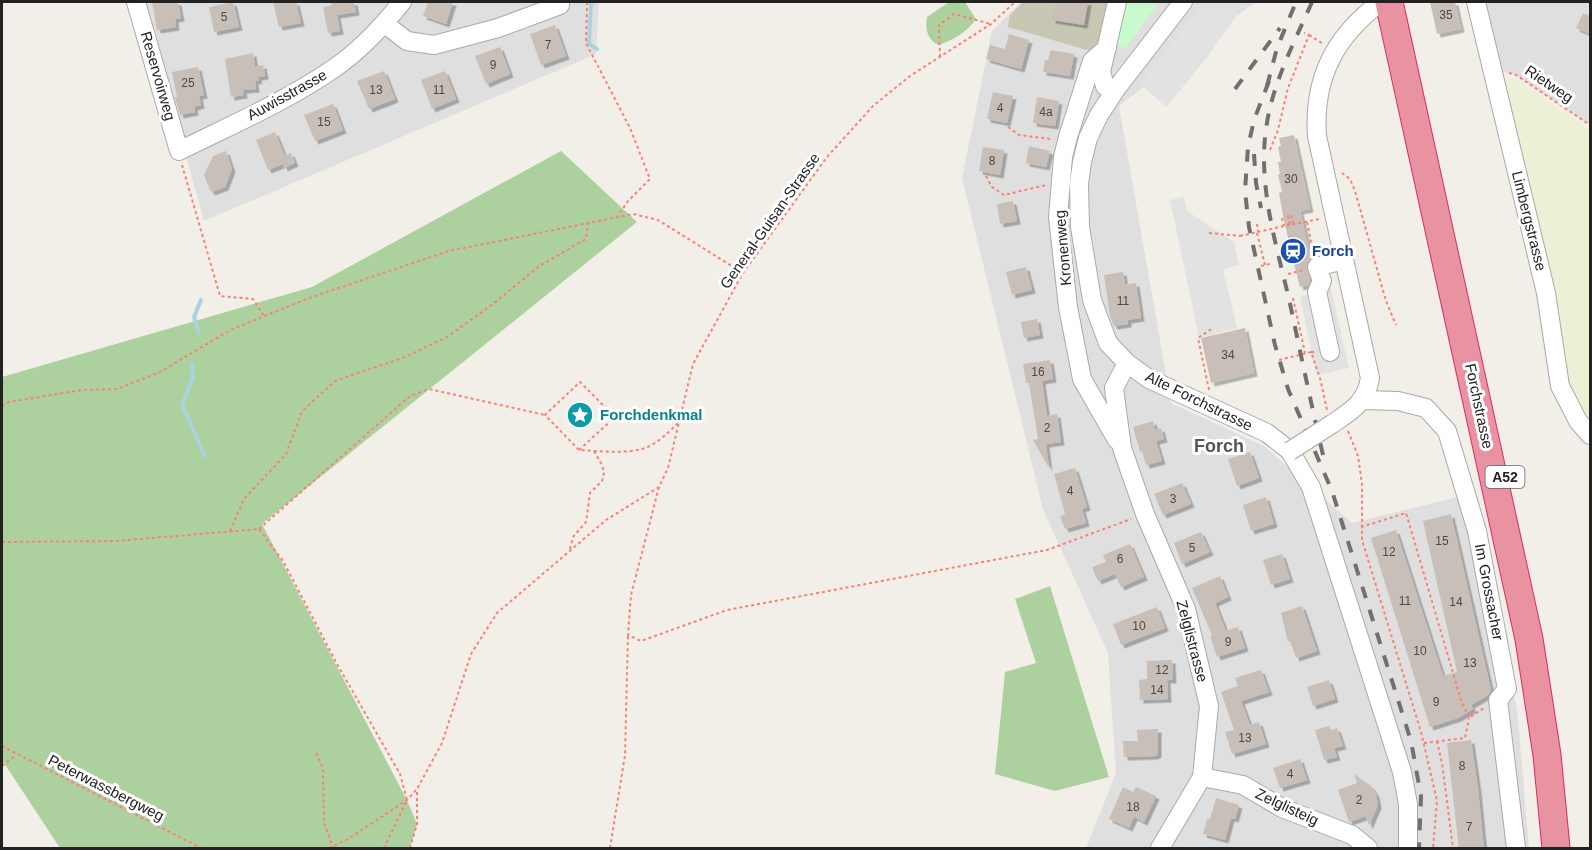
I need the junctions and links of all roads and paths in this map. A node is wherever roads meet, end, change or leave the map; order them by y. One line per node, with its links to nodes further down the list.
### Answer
1 (136, 2): 23 (street, Reservoirweg)
2 (402, 2): 10 (street, Auwisstrasse)
3 (587, 2): 27 (path)
4 (1015, 2): 11 (path, General-Guisan-Strasse)
5 (1117, 2): 15 (street, Kronenweg)
6 (1183, 2): 18 (street, Alte Forchstrasse)
7 (1476, 2): 17 (street, Limbergstrasse)
8 (1390, 3): 24 (street); 92 (highway, Forchstrasse / A52); 93 (highway, Forchstrasse / A52)
9 (560, 5): 10 (street)
10 (385, 24): 23 (street, Auwisstrasse)
11 (991, 24): 16 (path, General-Guisan-Strasse); 16 (path)
12 (1304, 33): 13 (path)
13 (1309, 35): 14 (path); 22 (path)
14 (1327, 45)
15 (1107, 48): 18 (street, Kronenweg); 21 (street, Kronenweg)
16 (940, 57): 37 (path, General-Guisan-Strasse)
17 (1492, 69): 19 (path, Rietweg); 55 (street, Limbergstrasse)
18 (1116, 89): 46 (street, Alte Forchstrasse)
19 (1590, 125)
20 (1008, 127): 21 (path)
21 (1068, 137): 26 (street, Kronenweg)
22 (1270, 150)
23 (180, 158): 39 (path)
24 (1324, 170): 35 (street); 40 (path)
25 (986, 176): 26 (path)
26 (1060, 183): 56 (street, Kronenweg)
27 (617, 217): 30 (path); 37 (path)
28 (1282, 218): 32 (path, bridge)
29 (1312, 221): 32 (path, bridge)
30 (588, 223): 39 (path); 64 (path)
31 (1257, 224): 34 (path, bridge)
32 (1284, 226): 34 (path, bridge)
33 (1209, 233): 34 (path, bridge)
34 (1258, 233): 36 (path)
35 (1343, 260): 43 (street); 48 (street)
36 (1270, 264)
37 (743, 273): 54 (path, General-Guisan-Strasse)
38 (1293, 298): 44 (path)
39 (264, 315): 51 (path)
40 (1396, 325)
41 (1213, 328): 49 (path)
42 (1311, 352): 44 (path)
43 (1330, 352)
44 (1305, 353): 45 (path)
45 (1280, 360)
46 (1127, 363): 49 (street, Alte Forchstrasse); 56 (street, Zelglistrasse)
47 (1320, 378): 50 (path)
48 (1363, 400): 53 (street); 68 (street, Im Grossacher)
49 (1206, 404): 59 (street, Alte Forchstrasse)
50 (1325, 405)
51 (2, 406)
52 (545, 414): 57 (path); 57 (path); 63 (path)
53 (1336, 421): 59 (street, bridge); 62 (path)
54 (679, 422): 58 (path); 60 (path, General-Guisan-Strasse)
55 (1590, 435)
56 (1122, 448): 61 (street, Zelglistrasse)
57 (579, 450): 58 (path)
58 (594, 451): 66 (path)
59 (1290, 452): 88 (street, Alte Forchstrasse)
60 (659, 487): 66 (path); 67 (path, General-Guisan-Strasse)
61 (1145, 514): 67 (path); 76 (street, Zelglistrasse)
62 (1361, 527): 69 (path); 71 (path)
63 (259, 529): 64 (path); 78 (path)
64 (230, 531): 65 (path)
65 (2, 542)
66 (570, 549): 77 (path)
67 (628, 635): 85 (path, General-Guisan-Strasse)
68 (1498, 700): 69 (path); 91 (street, Im Grossacher)
69 (1469, 718): 70 (path)
70 (1437, 741): 71 (path); 80 (path)
71 (1424, 743): 79 (path)
72 (2, 746): 74 (path, Peterwassbergweg)
73 (316, 753): 81 (path)
74 (17, 754): 75 (path); 82 (path, Peterwassbergweg)
75 (2, 766)
76 (1202, 777): 86 (street, Zelglistrasse); 87 (street, Zelglisteig)
77 (417, 789): 78 (path); 84 (path)
78 (407, 800): 81 (path); 83 (path)
79 (1437, 801): 80 (path); 89 (path)
80 (1447, 801): 90 (path)
81 (331, 848)
82 (201, 849)
83 (384, 849)
84 (410, 849)
85 (610, 849)
86 (1160, 849)
87 (1368, 849)
88 (1408, 849)
89 (1433, 849)
90 (1453, 849)
91 (1516, 849)
92 (1556, 849)
93 (1566, 849)

